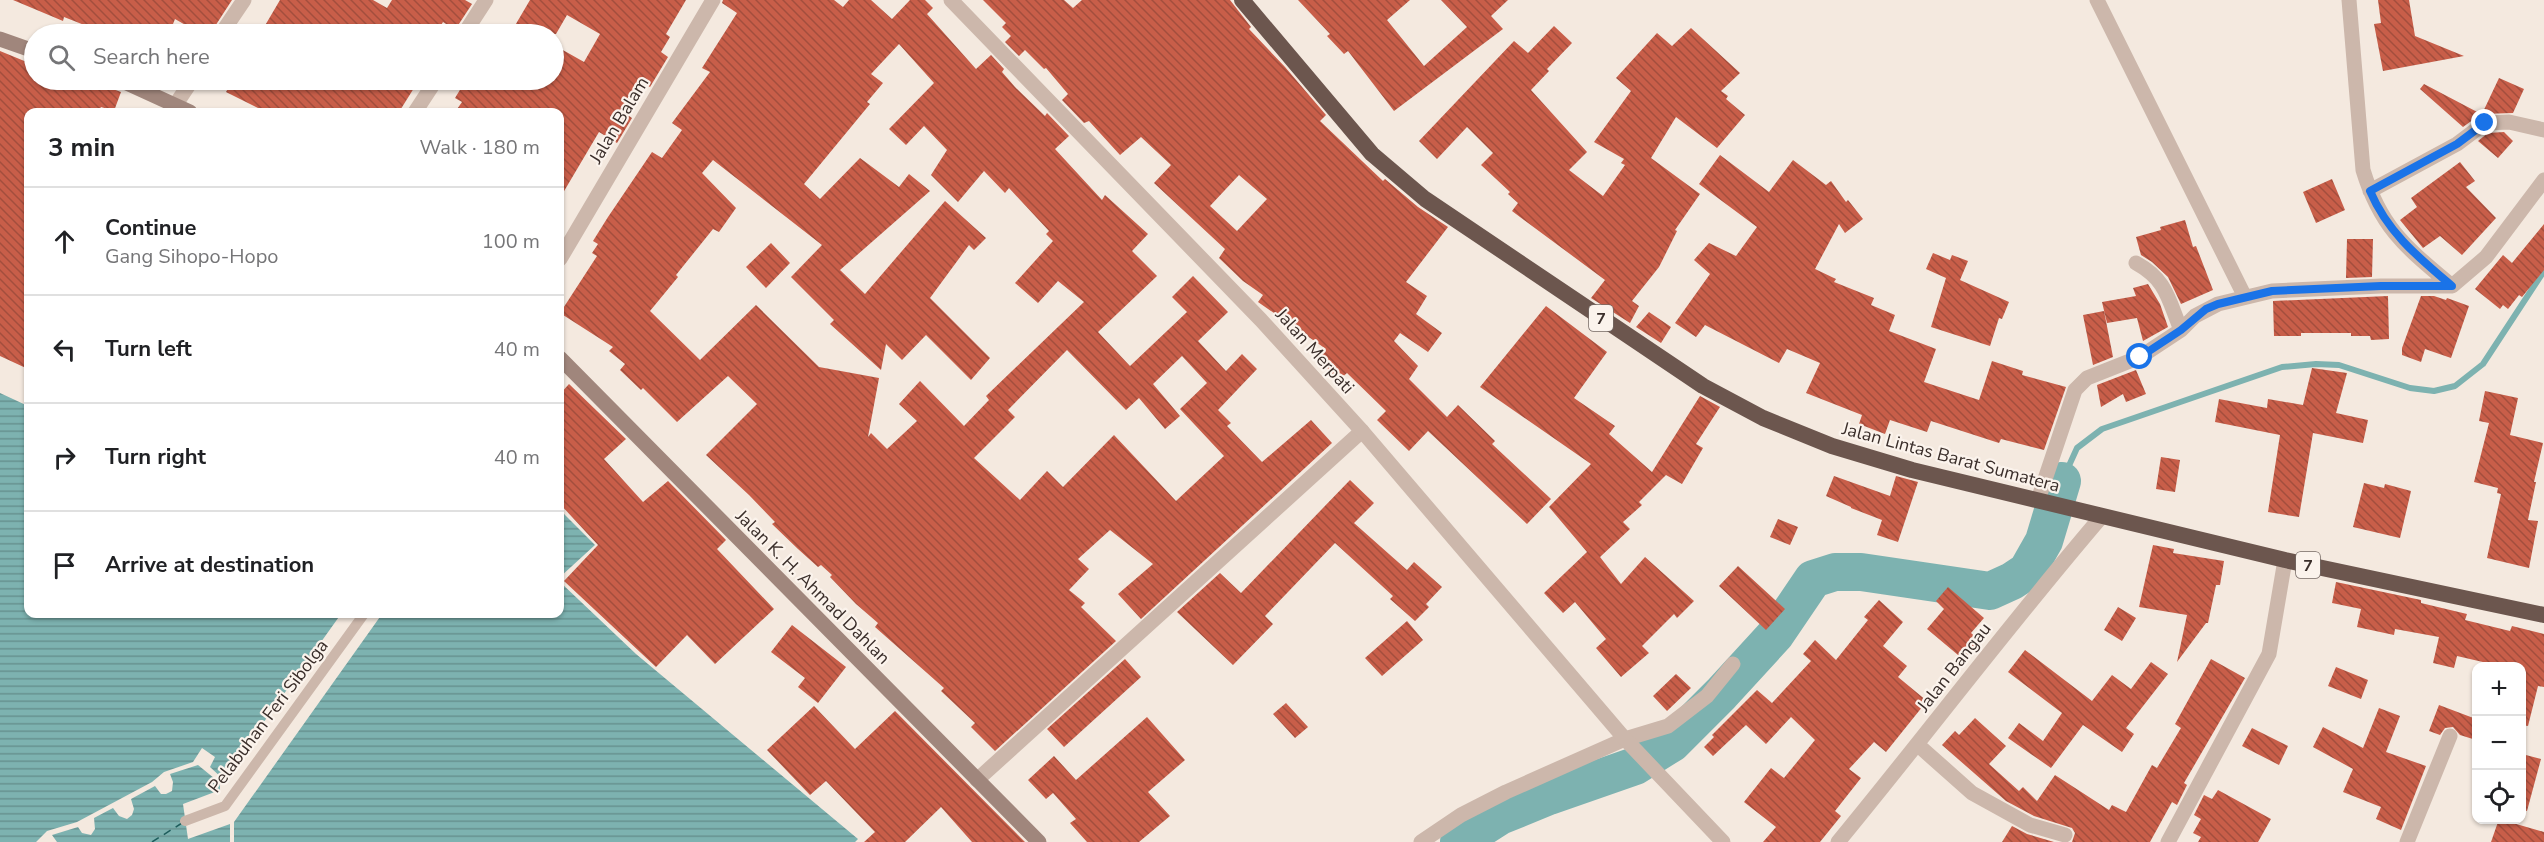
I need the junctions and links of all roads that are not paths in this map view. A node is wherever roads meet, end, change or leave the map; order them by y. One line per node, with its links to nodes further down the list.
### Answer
1 (244, 0): 8 (street)
2 (486, 0): 9 (street)
3 (713, 0): 21 (street, Jalan Balam)
4 (951, 0): 27 (street, Jalan Merpati)
5 (1242, 0): 28 (highway, Jalan Lintas Barat Sumatera / 7)
6 (2097, 0): 24 (street)
7 (2349, 0): 20 (street)
8 (228, 24)
9 (470, 24)
10 (0, 39): 11 (main road)
11 (24, 47)
12 (143, 90): 15 (main road)
13 (185, 90): 15 (street)
14 (429, 90): 17 (street)
15 (176, 104): 16 (main road)
16 (183, 108)
17 (418, 108)
18 (2544, 130): 20 (street)
19 (2544, 180): 23 (street)
20 (2370, 191): 23 (street)
21 (564, 252)
22 (2136, 263): 25 (street)
23 (2452, 286): 24 (street)
24 (2246, 297): 25 (street)
25 (2181, 330): 28 (street)
26 (564, 362): 37 (main road, Jalan K. H. Ahmad Dahlan)
27 (1362, 431): 35 (street, Jalan Merpati); 37 (street)
28 (2041, 501): 29 (highway, Jalan Lintas Barat Sumatera / 7)
29 (2102, 516): 30 (highway, Jalan Lintas Barat Sumatera / 7); 36 (street, Jalan Bangau)
30 (2285, 560): 31 (highway, Jalan Lintas Barat Sumatera / 7); 44 (street)
31 (2544, 615)
32 (361, 618): 38 (lane, Pelabuhan Feri Sibolga)
33 (1733, 664): 35 (street)
34 (2450, 736): 45 (street)
35 (1629, 742): 41 (street); 42 (street, Jalan Merpati)
36 (1918, 745): 39 (street); 43 (street, Jalan Bangau)
37 (977, 780): 40 (main road, Jalan K. H. Ahmad Dahlan)
38 (185, 821)
39 (2065, 835)
40 (1039, 842)
41 (1421, 842)
42 (1723, 842)
43 (1838, 842)
44 (2168, 842)
45 (2408, 842)

